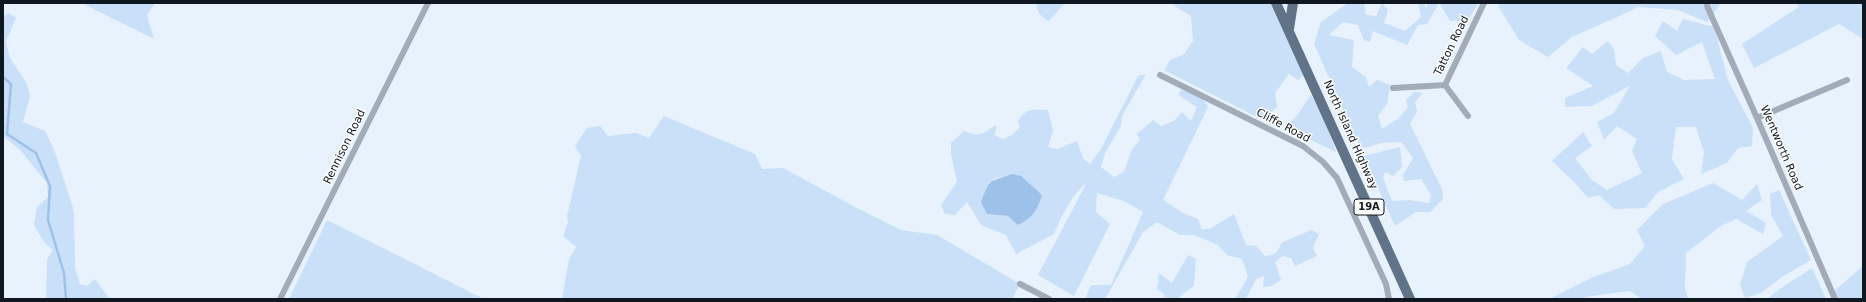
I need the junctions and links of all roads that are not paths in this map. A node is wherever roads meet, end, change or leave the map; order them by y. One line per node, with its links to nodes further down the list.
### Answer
1 (428, 3): 14 (street, Rennison Road)
2 (1276, 3): 6 (main road, North Island Highway / 19A)
3 (1293, 3): 6 (main road)
4 (1484, 3): 9 (street, Tatton Road)
5 (1707, 6): 12 (street, Wentworth Road)
6 (1289, 29): 17 (main road, North Island Highway / 19A)
7 (1160, 75): 16 (street, Cliffe Road)
8 (1846, 80): 12 (street)
9 (1445, 86): 10 (street); 11 (street, Tatton Road)
10 (1393, 88)
11 (1468, 116)
12 (1757, 118): 18 (street, Wentworth Road)
13 (1020, 284): 15 (street)
14 (280, 299)
15 (1049, 299)
16 (1389, 299)
17 (1410, 299)
18 (1835, 299)

